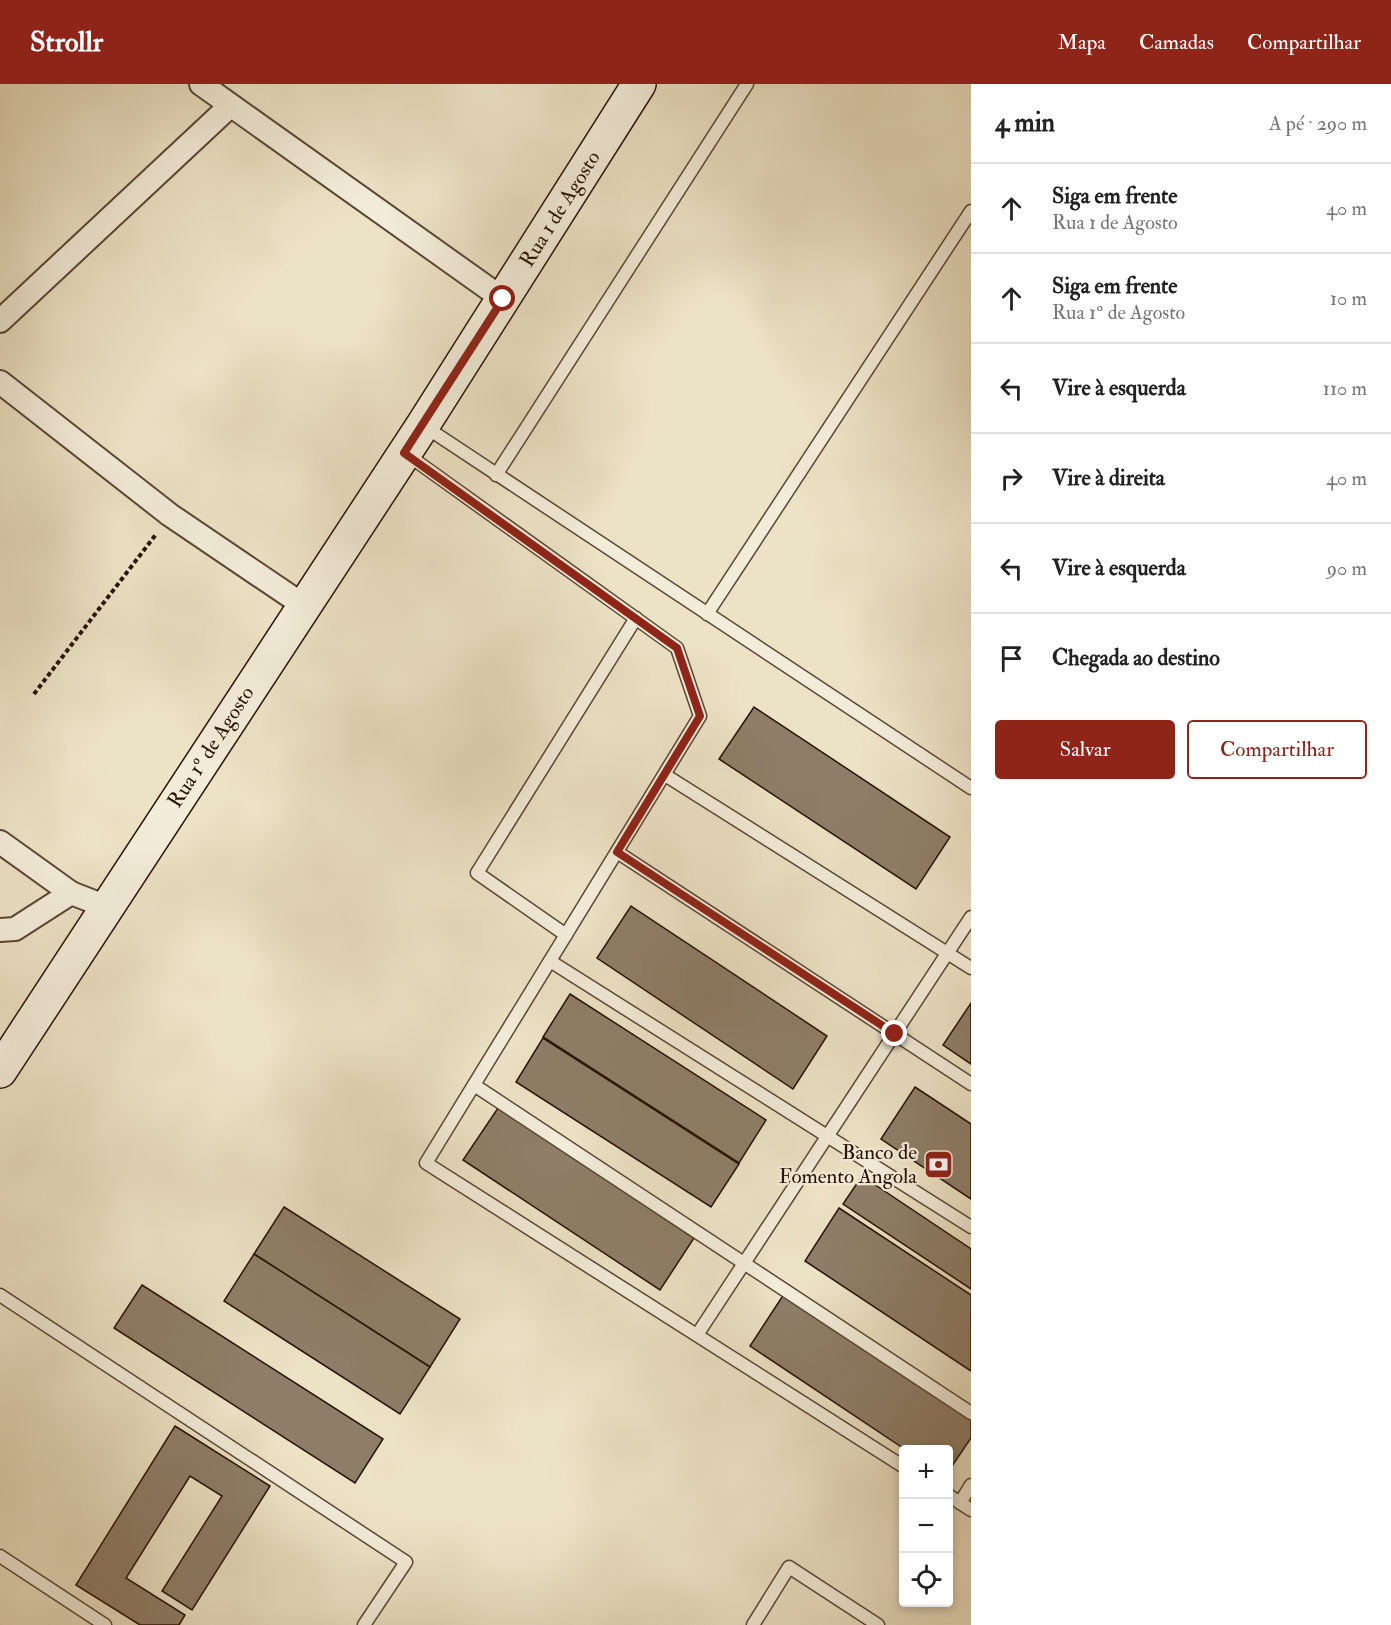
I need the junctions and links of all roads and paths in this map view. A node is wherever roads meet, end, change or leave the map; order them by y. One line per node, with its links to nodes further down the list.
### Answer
1 (201, 84): 4 (street)
2 (639, 84): 6 (main road, Rua 1 de Agosto)
3 (747, 84): 11 (lane)
4 (230, 106): 6 (street); 7 (street)
5 (971, 211): 14 (lane)
6 (503, 299): 9 (main road, Rua 1 de Agosto)
7 (0, 321)
8 (0, 382): 12 (street)
9 (423, 425): 10 (main road, Rua 1º de Agosto); 11 (lane)
10 (404, 453): 13 (main road, Rua 1º de Agosto); 15 (lane)
11 (496, 475): 14 (lane)
12 (170, 515): 13 (street); 16 (path)
13 (303, 605): 22 (main road, Rua 1º de Agosto)
14 (707, 614): 18 (lane)
15 (636, 618): 17 (lane); 25 (lane)
16 (34, 694)
17 (665, 774): 20 (lane); 26 (lane)
18 (971, 788)
19 (0, 842): 21 (street)
20 (617, 852): 25 (lane); 29 (lane)
21 (71, 893): 22 (street); 24 (street)
22 (107, 907): 30 (main road, Rua 1º de Agosto)
23 (971, 917): 26 (lane)
24 (0, 930)
25 (566, 935): 27 (lane)
26 (948, 953): 28 (lane); 29 (lane)
27 (550, 961): 32 (lane); 33 (lane)
28 (971, 968)
29 (895, 1034): 31 (lane); 33 (lane)
30 (0, 1071)
31 (971, 1084)
32 (474, 1085): 35 (lane); 37 (lane)
33 (827, 1136): 34 (lane); 35 (lane)
34 (971, 1227)
35 (744, 1263): 37 (lane); 38 (lane)
36 (0, 1295): 45 (lane)
37 (697, 1335): 39 (lane)
38 (971, 1413)
39 (899, 1464)
40 (971, 1485): 42 (lane)
41 (953, 1498): 42 (lane)
42 (966, 1506)
43 (0, 1556): 44 (lane)
44 (105, 1625)
45 (364, 1625)
46 (753, 1625): 47 (lane)
47 (878, 1625)

